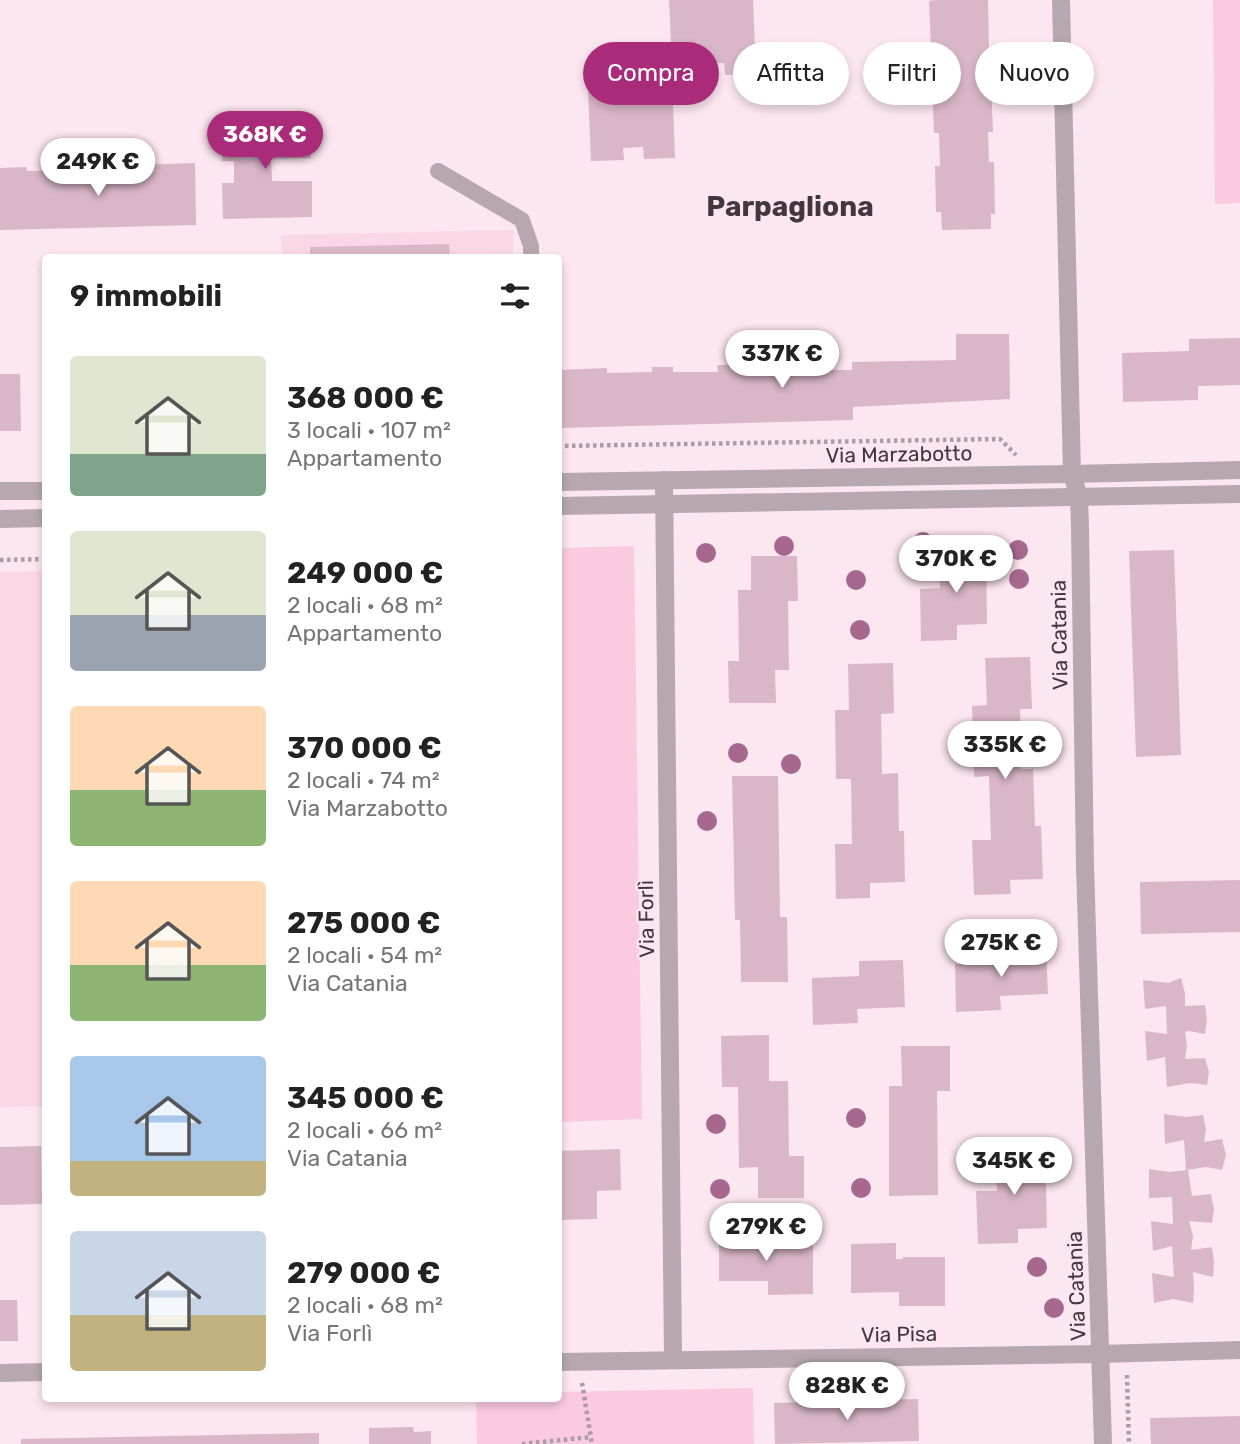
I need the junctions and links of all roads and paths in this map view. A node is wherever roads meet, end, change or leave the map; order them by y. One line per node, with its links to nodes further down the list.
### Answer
1 (1061, 0): 7 (street, Via Catania)
2 (438, 171): 3 (lane)
3 (531, 254)
4 (562, 446): 5 (path)
5 (1022, 458)
6 (1240, 470): 7 (street, Via Marzabotto)
7 (1072, 474): 8 (street, Via Marzabotto); 13 (street, Via Catania)
8 (664, 480): 9 (street, Via Marzabotto); 14 (street, Via Forlì)
9 (562, 482)
10 (0, 491): 11 (street)
11 (42, 491)
12 (1240, 494): 13 (street)
13 (1079, 497): 14 (street); 21 (street, Via Catania)
14 (663, 505): 15 (street); 22 (street, Via Forlì)
15 (562, 506)
16 (42, 518): 17 (street)
17 (0, 519)
18 (42, 559): 19 (path)
19 (0, 560)
20 (1240, 1350): 21 (street, Via Pisa)
21 (1100, 1354): 22 (street, Via Pisa); 31 (street, Via Catania)
22 (673, 1359): 23 (street, Via Pisa)
23 (579, 1361): 24 (street, Via Pisa); 28 (path)
24 (562, 1362)
25 (1127, 1369): 32 (path)
26 (42, 1372): 27 (street)
27 (0, 1373)
28 (591, 1437): 29 (path); 30 (path)
29 (522, 1444)
30 (592, 1444)
31 (1103, 1444)
32 (1129, 1444)

